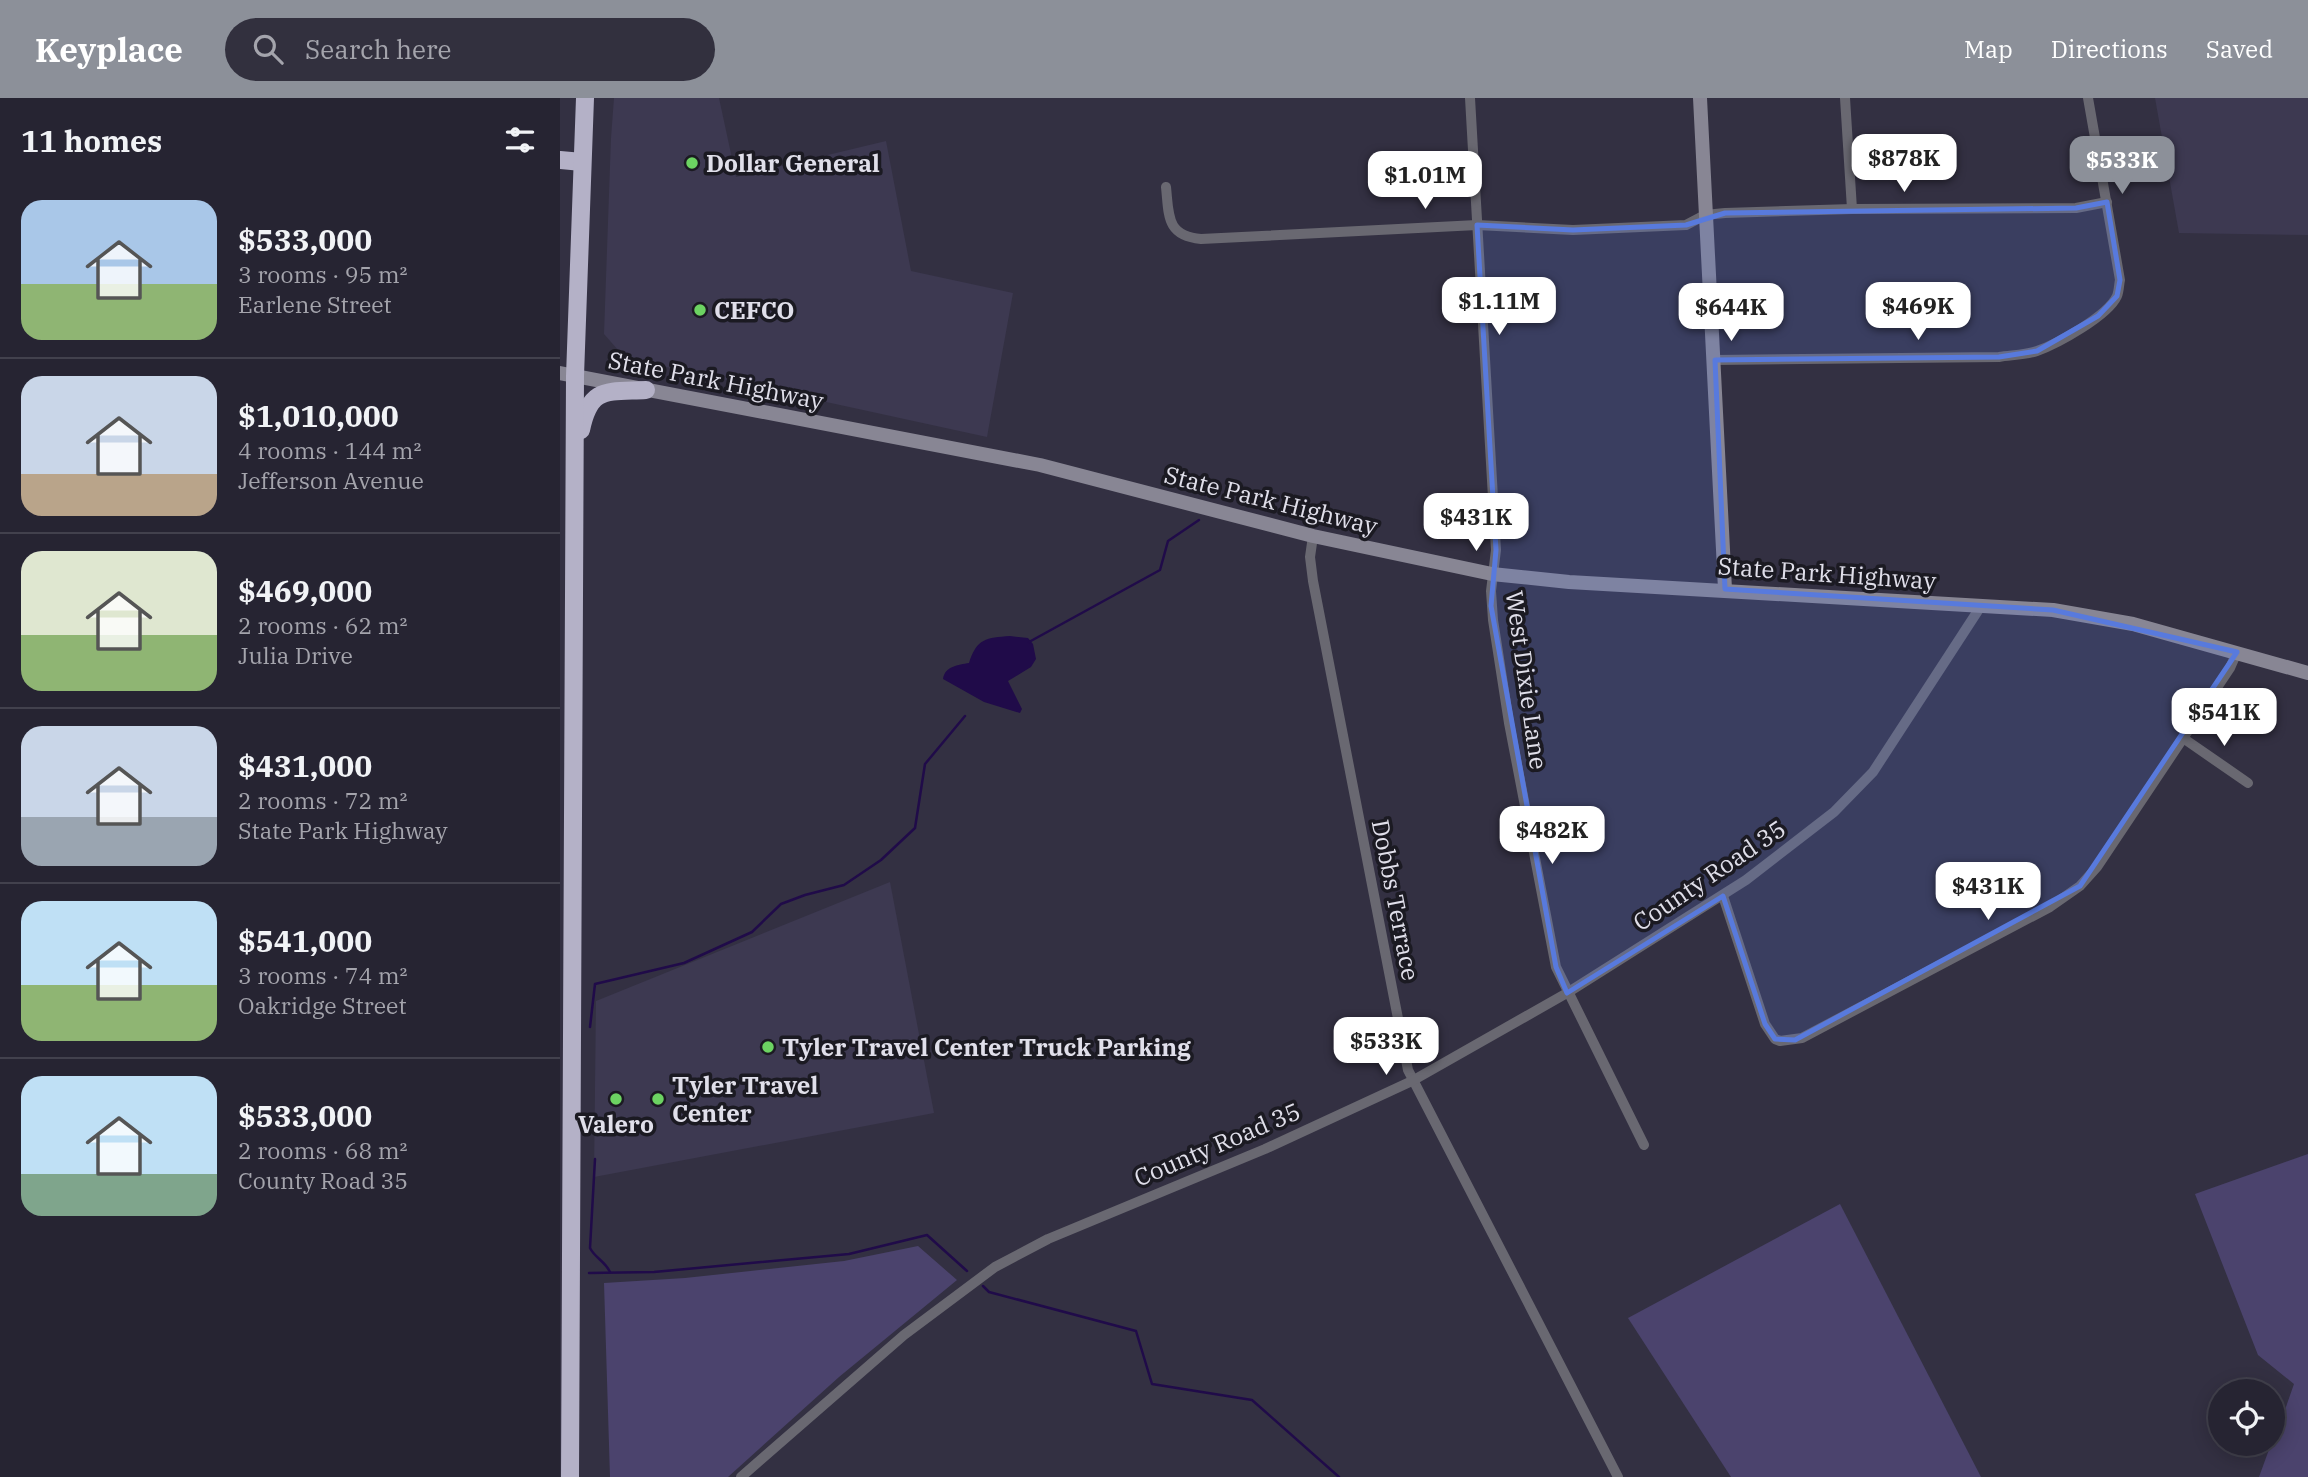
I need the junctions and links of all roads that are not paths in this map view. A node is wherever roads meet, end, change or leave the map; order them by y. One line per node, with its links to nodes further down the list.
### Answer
1 (585, 98): 7 (highway)
2 (1470, 98): 12 (street, West Dixie Lane)
3 (1700, 98): 11 (main road)
4 (1845, 98): 10 (street)
5 (2088, 98): 9 (street)
6 (560, 160): 7 (highway)
7 (582, 162): 14 (highway)
8 (1166, 187): 12 (street)
9 (2107, 202): 10 (street); 13 (street)
10 (1852, 209): 11 (street)
11 (1705, 215): 12 (street); 13 (main road)
12 (1477, 225): 19 (street, West Dixie Lane)
13 (1715, 360): 20 (main road)
14 (567, 375): 15 (main road, State Park Highway); 16 (highway)
15 (646, 390): 16 (highway); 17 (main road, State Park Highway)
16 (575, 461): 18 (highway)
17 (1313, 536): 19 (main road, State Park Highway); 30 (street, Dobbs Terrace)
18 (567, 574): 26 (highway)
19 (1492, 574): 20 (main road, State Park Highway); 28 (street, West Dixie Lane)
20 (1725, 589): 21 (main road, State Park Highway)
21 (1981, 606): 22 (main road, State Park Highway); 27 (street, County Road 35)
22 (2238, 652): 23 (main road, State Park Highway); 24 (street)
23 (2308, 673)
24 (2183, 738): 25 (street); 27 (street)
25 (2249, 783)
26 (566, 836): 29 (highway)
27 (1723, 896): 28 (street, County Road 35)
28 (1567, 993): 30 (street, County Road 35); 31 (street, West Dixie Lane)
29 (566, 1041): 32 (highway)
30 (1412, 1081): 33 (street, County Road 35); 34 (street, Dobbs Terrace)
31 (1644, 1145)
32 (570, 1477)
33 (741, 1477)
34 (1618, 1477)

